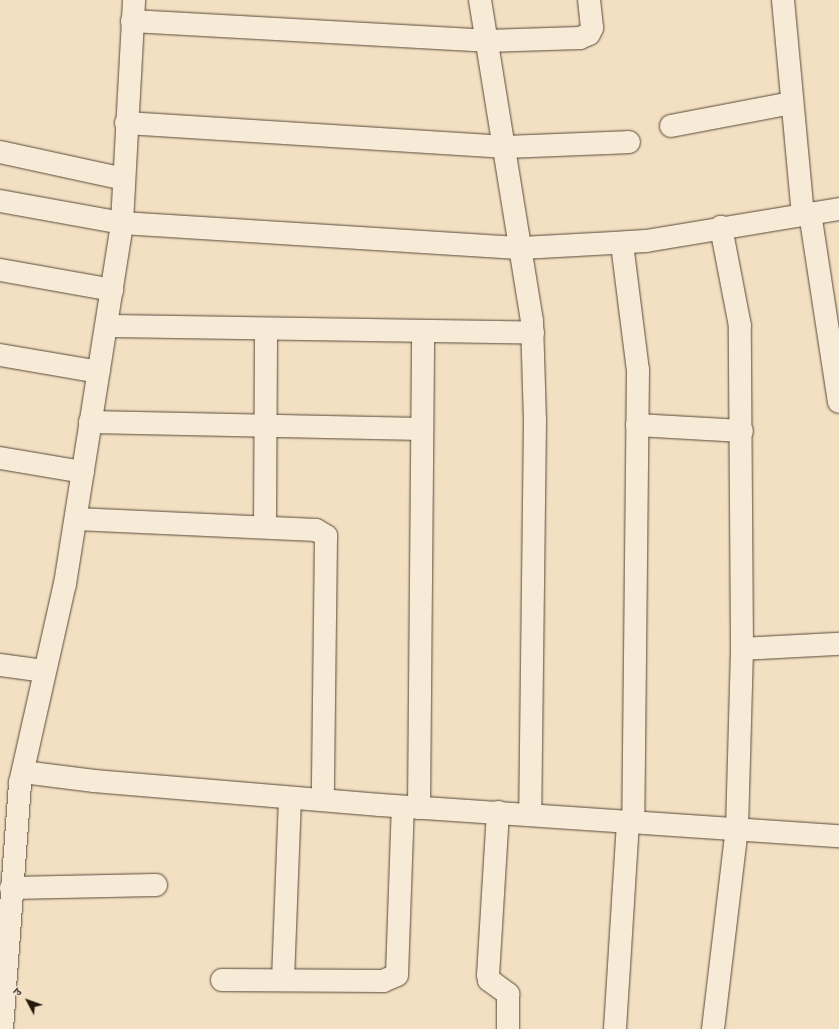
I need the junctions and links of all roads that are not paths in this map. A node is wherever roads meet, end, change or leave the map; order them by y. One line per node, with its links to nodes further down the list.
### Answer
1 (480, 0): 5 (street)
2 (589, 0): 5 (street)
3 (782, 0): 6 (street)
4 (133, 11): 5 (street); 7 (street)
5 (486, 41): 10 (street)
6 (792, 103): 8 (street); 15 (street)
7 (126, 123): 10 (street); 12 (street)
8 (671, 126)
9 (630, 142): 10 (street)
10 (506, 147): 19 (street)
11 (0, 152): 12 (street)
12 (124, 179): 16 (street)
13 (0, 201): 16 (street)
14 (839, 209): 15 (street)
15 (807, 214): 17 (street); 28 (street)
16 (122, 223): 19 (street); 21 (street)
17 (721, 227): 18 (street); 33 (street)
18 (622, 244): 19 (street); 30 (street)
19 (522, 248): 25 (street)
20 (0, 270): 21 (street)
21 (112, 290): 22 (street)
22 (107, 326): 23 (street); 27 (street)
23 (266, 329): 24 (street); 31 (street)
24 (423, 332): 25 (street); 32 (street)
25 (533, 333): 47 (street)
26 (0, 355): 27 (street)
27 (99, 372): 29 (street)
28 (839, 402)
29 (90, 422): 31 (street); 35 (street)
30 (637, 425): 33 (street); 48 (street)
31 (266, 426): 32 (street); 37 (street)
32 (421, 429): 45 (street)
33 (742, 430): 39 (street)
34 (0, 458): 35 (street)
35 (82, 472): 36 (street)
36 (76, 519): 37 (street); 41 (street)
37 (265, 527): 44 (street)
38 (839, 644): 39 (street)
39 (742, 648): 49 (street)
40 (0, 665): 41 (street)
41 (44, 671): 42 (street)
42 (23, 772): 43 (street); 52 (street)
43 (290, 798): 44 (street); 54 (street)
44 (323, 800): 45 (street)
45 (411, 807): 46 (street); 54 (street)
46 (498, 812): 47 (street); 56 (street)
47 (530, 814): 48 (street)
48 (631, 820): 49 (street); 57 (street)
49 (737, 829): 50 (street); 58 (street)
50 (839, 836)
51 (156, 885): 52 (street)
52 (11, 888): 55 (street)
53 (222, 980): 54 (street)
54 (283, 980)
55 (2, 1029)
56 (508, 1029)
57 (615, 1029)
58 (713, 1029)

